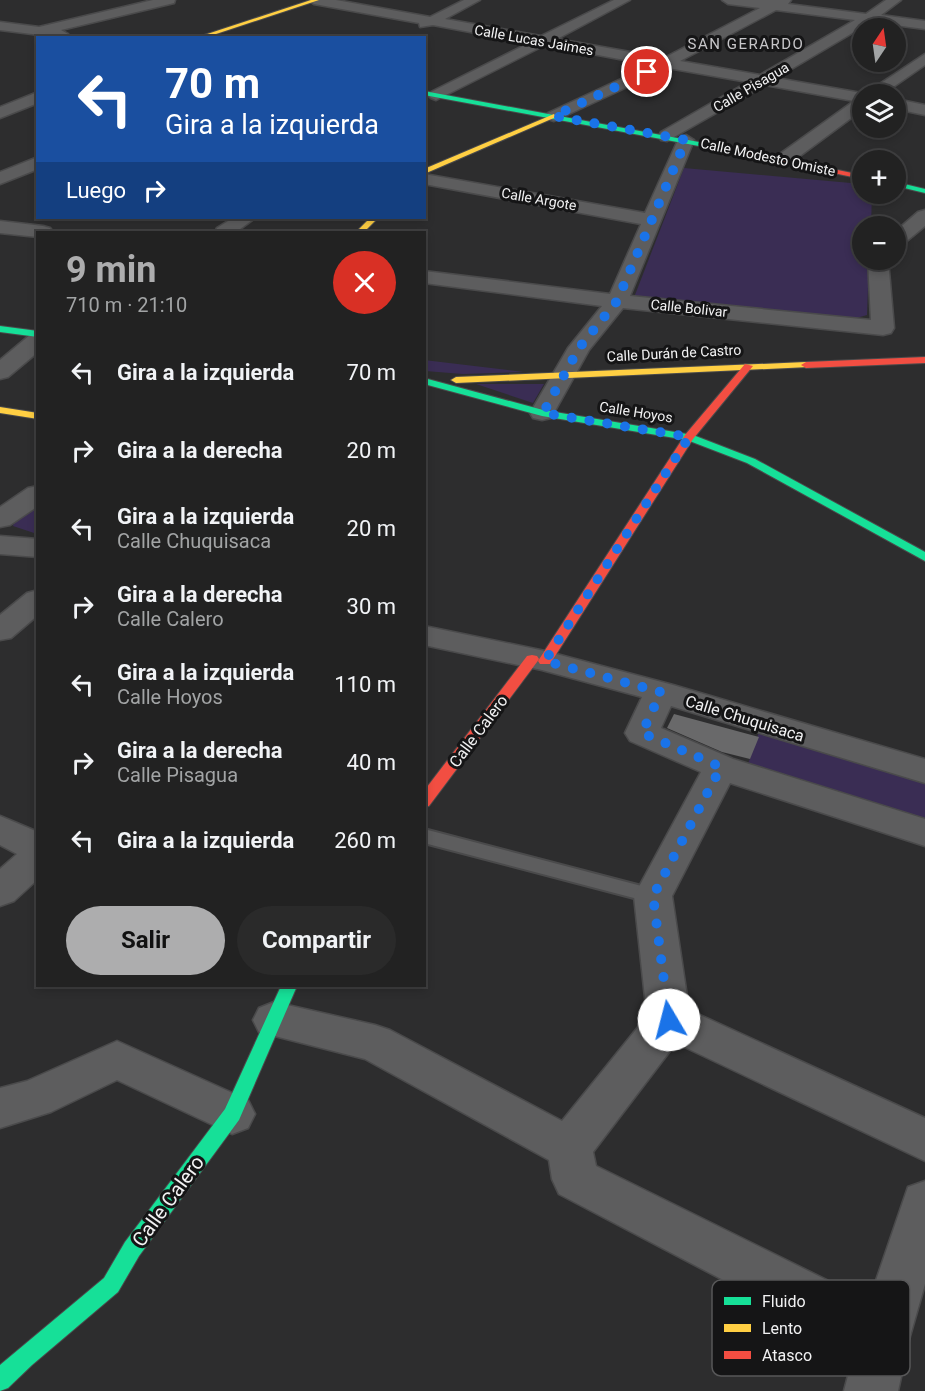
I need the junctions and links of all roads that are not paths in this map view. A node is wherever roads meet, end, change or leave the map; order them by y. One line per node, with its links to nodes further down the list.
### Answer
1 (169, 0): 14 (street)
2 (314, 0): 11 (street, Calle Lucas Jaimes); 17 (main road)
3 (474, 0): 11 (street)
4 (624, 0): 18 (street)
5 (728, 0): 7 (street)
6 (895, 0): 9 (street, Calle Pisagua)
7 (780, 3): 9 (street); 20 (street)
8 (22, 14): 10 (street)
9 (870, 17): 12 (street); 21 (street, Calle Pisagua)
10 (0, 19)
11 (430, 22): 15 (street); 18 (street, Calle Lucas Jaimes)
12 (925, 25)
13 (0, 26): 14 (street)
14 (39, 31): 16 (street)
15 (410, 32)
16 (78, 36)
17 (203, 36)
18 (540, 41): 20 (street, Calle Lucas Jaimes); 23 (street)
19 (925, 58): 22 (street)
20 (666, 63): 21 (street, Calle Lucas Jaimes); 31 (street)
21 (764, 80): 24 (street, Calle Lucas Jaimes); 32 (street, Calle Pisagua)
22 (888, 84)
23 (430, 94): 31 (main road, Calle Modesto Omiste)
24 (852, 96)
25 (36, 98): 27 (street)
26 (906, 106): 30 (street)
27 (5, 108): 28 (street)
28 (36, 110)
29 (852, 110): 33 (street)
30 (925, 110)
31 (554, 116): 32 (main road, Calle Modesto Omiste); 35 (main road)
32 (677, 138): 33 (main road, Calle Modesto Omiste); 45 (street)
33 (783, 160): 36 (main road, Calle Modesto Omiste)
34 (36, 164): 38 (street)
35 (426, 171)
36 (852, 175)
37 (426, 178): 45 (street, Calle Argote)
38 (16, 181)
39 (906, 186): 40 (main road)
40 (925, 191)
41 (925, 216): 50 (street)
42 (39, 219): 46 (street)
43 (244, 219): 48 (street)
44 (373, 219): 49 (main road)
45 (654, 220): 53 (street)
46 (10, 228): 47 (street)
47 (36, 231)
48 (226, 231)
49 (361, 231)
50 (906, 232)
51 (879, 270): 53 (street, Calle Bolivar)
52 (426, 277): 53 (street, Calle Bolivar)
53 (617, 301): 60 (street)
54 (0, 329): 55 (main road)
55 (36, 333)
56 (36, 342): 59 (street)
57 (925, 360): 58 (main road, Calle Durán de Castro)
58 (748, 366): 60 (main road, Calle Durán de Castro); 66 (main road, Calle Calero)
59 (0, 372)
60 (563, 376): 61 (main road, Calle Durán de Castro); 64 (street)
61 (426, 381)
62 (426, 382): 64 (main road, Calle Hoyos)
63 (0, 410): 65 (main road)
64 (543, 413): 66 (main road, Calle Hoyos)
65 (36, 416)
66 (689, 437): 71 (main road, Calle Hoyos); 75 (main road, Calle Calero)
67 (36, 495): 68 (street)
68 (0, 519)
69 (0, 545): 70 (street)
70 (36, 548)
71 (925, 557)
72 (36, 601): 73 (street)
73 (0, 631)
74 (426, 635): 75 (street, Calle Chuquisaca)
75 (538, 660): 76 (street, Calle Chuquisaca); 79 (main road, Calle Calero)
76 (661, 692): 77 (street); 78 (street, Calle Chuquisaca)
77 (721, 767): 81 (street); 86 (street)
78 (925, 771)
79 (426, 800)
80 (0, 829): 83 (street)
81 (925, 833)
82 (426, 837): 86 (lane)
83 (36, 847)
84 (36, 859): 85 (street)
85 (0, 891)
86 (653, 896): 88 (street)
87 (282, 1003): 90 (main road, Calle Calero); 92 (street)
88 (669, 1020): 91 (street); 92 (street)
89 (0, 1108): 90 (street)
90 (232, 1114): 97 (main road, Calle Calero)
91 (925, 1140)
92 (569, 1148): 94 (street)
93 (925, 1203): 95 (street)
94 (774, 1280)
95 (901, 1280)
96 (875, 1376): 98 (street)
97 (0, 1380)
98 (871, 1391)

